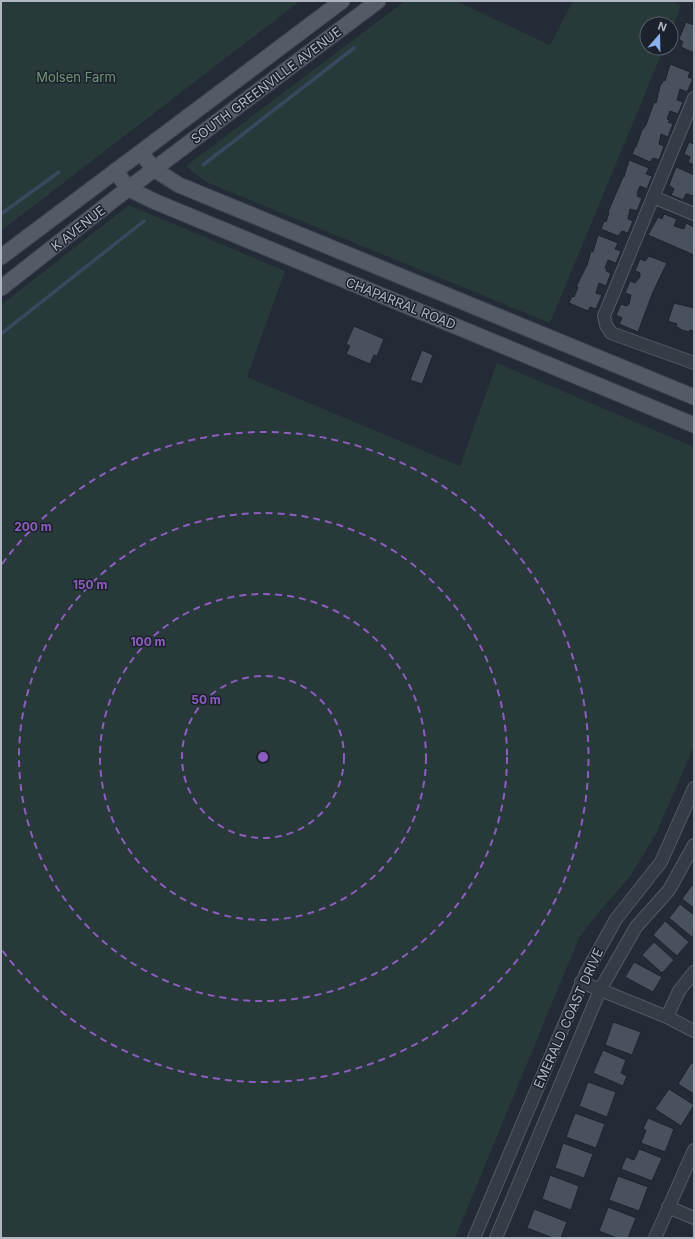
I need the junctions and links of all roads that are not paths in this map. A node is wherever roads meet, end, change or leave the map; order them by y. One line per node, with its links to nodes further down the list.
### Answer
1 (342, 1): 3 (main road, SOUTH GREENVILLE AVENUE)
2 (378, 1): 4 (main road, SOUTH GREENVILLE AVENUE)
3 (314, 22): 4 (main road); 6 (main road, SOUTH GREENVILLE AVENUE)
4 (327, 39): 7 (main road, SOUTH GREENVILLE AVENUE)
5 (694, 98): 10 (street)
6 (136, 157): 7 (main road, CHAPARRAL ROAD); 8 (main road, K AVENUE)
7 (155, 170): 9 (main road, K AVENUE); 14 (main road, CHAPARRAL ROAD)
8 (115, 171): 9 (main road, CHAPARRAL ROAD); 12 (main road, K AVENUE)
9 (129, 189): 13 (main road, K AVENUE); 15 (main road, CHAPARRAL ROAD)
10 (653, 197): 11 (street); 16 (street)
11 (694, 214)
12 (1, 257)
13 (1, 288)
14 (435, 290): 15 (main road); 17 (main road, CHAPARRAL ROAD)
15 (424, 313): 19 (main road, CHAPARRAL ROAD)
16 (694, 363)
17 (663, 384): 18 (main road, CHAPARRAL ROAD); 19 (main road)
18 (694, 397)
19 (654, 408): 20 (main road, CHAPARRAL ROAD)
20 (694, 425)
21 (694, 788): 24 (street, EMERALD COAST DRIVE)
22 (694, 845): 25 (street, EMERALD COAST DRIVE)
23 (694, 972): 26 (street)
24 (581, 982): 25 (street); 31 (street, EMERALD COAST DRIVE)
25 (600, 990): 26 (street); 32 (street, EMERALD COAST DRIVE)
26 (667, 1017): 27 (street)
27 (694, 1031)
28 (694, 1150): 29 (street)
29 (668, 1207): 30 (street); 33 (street)
30 (694, 1218)
31 (474, 1238)
32 (496, 1238)
33 (655, 1238)

